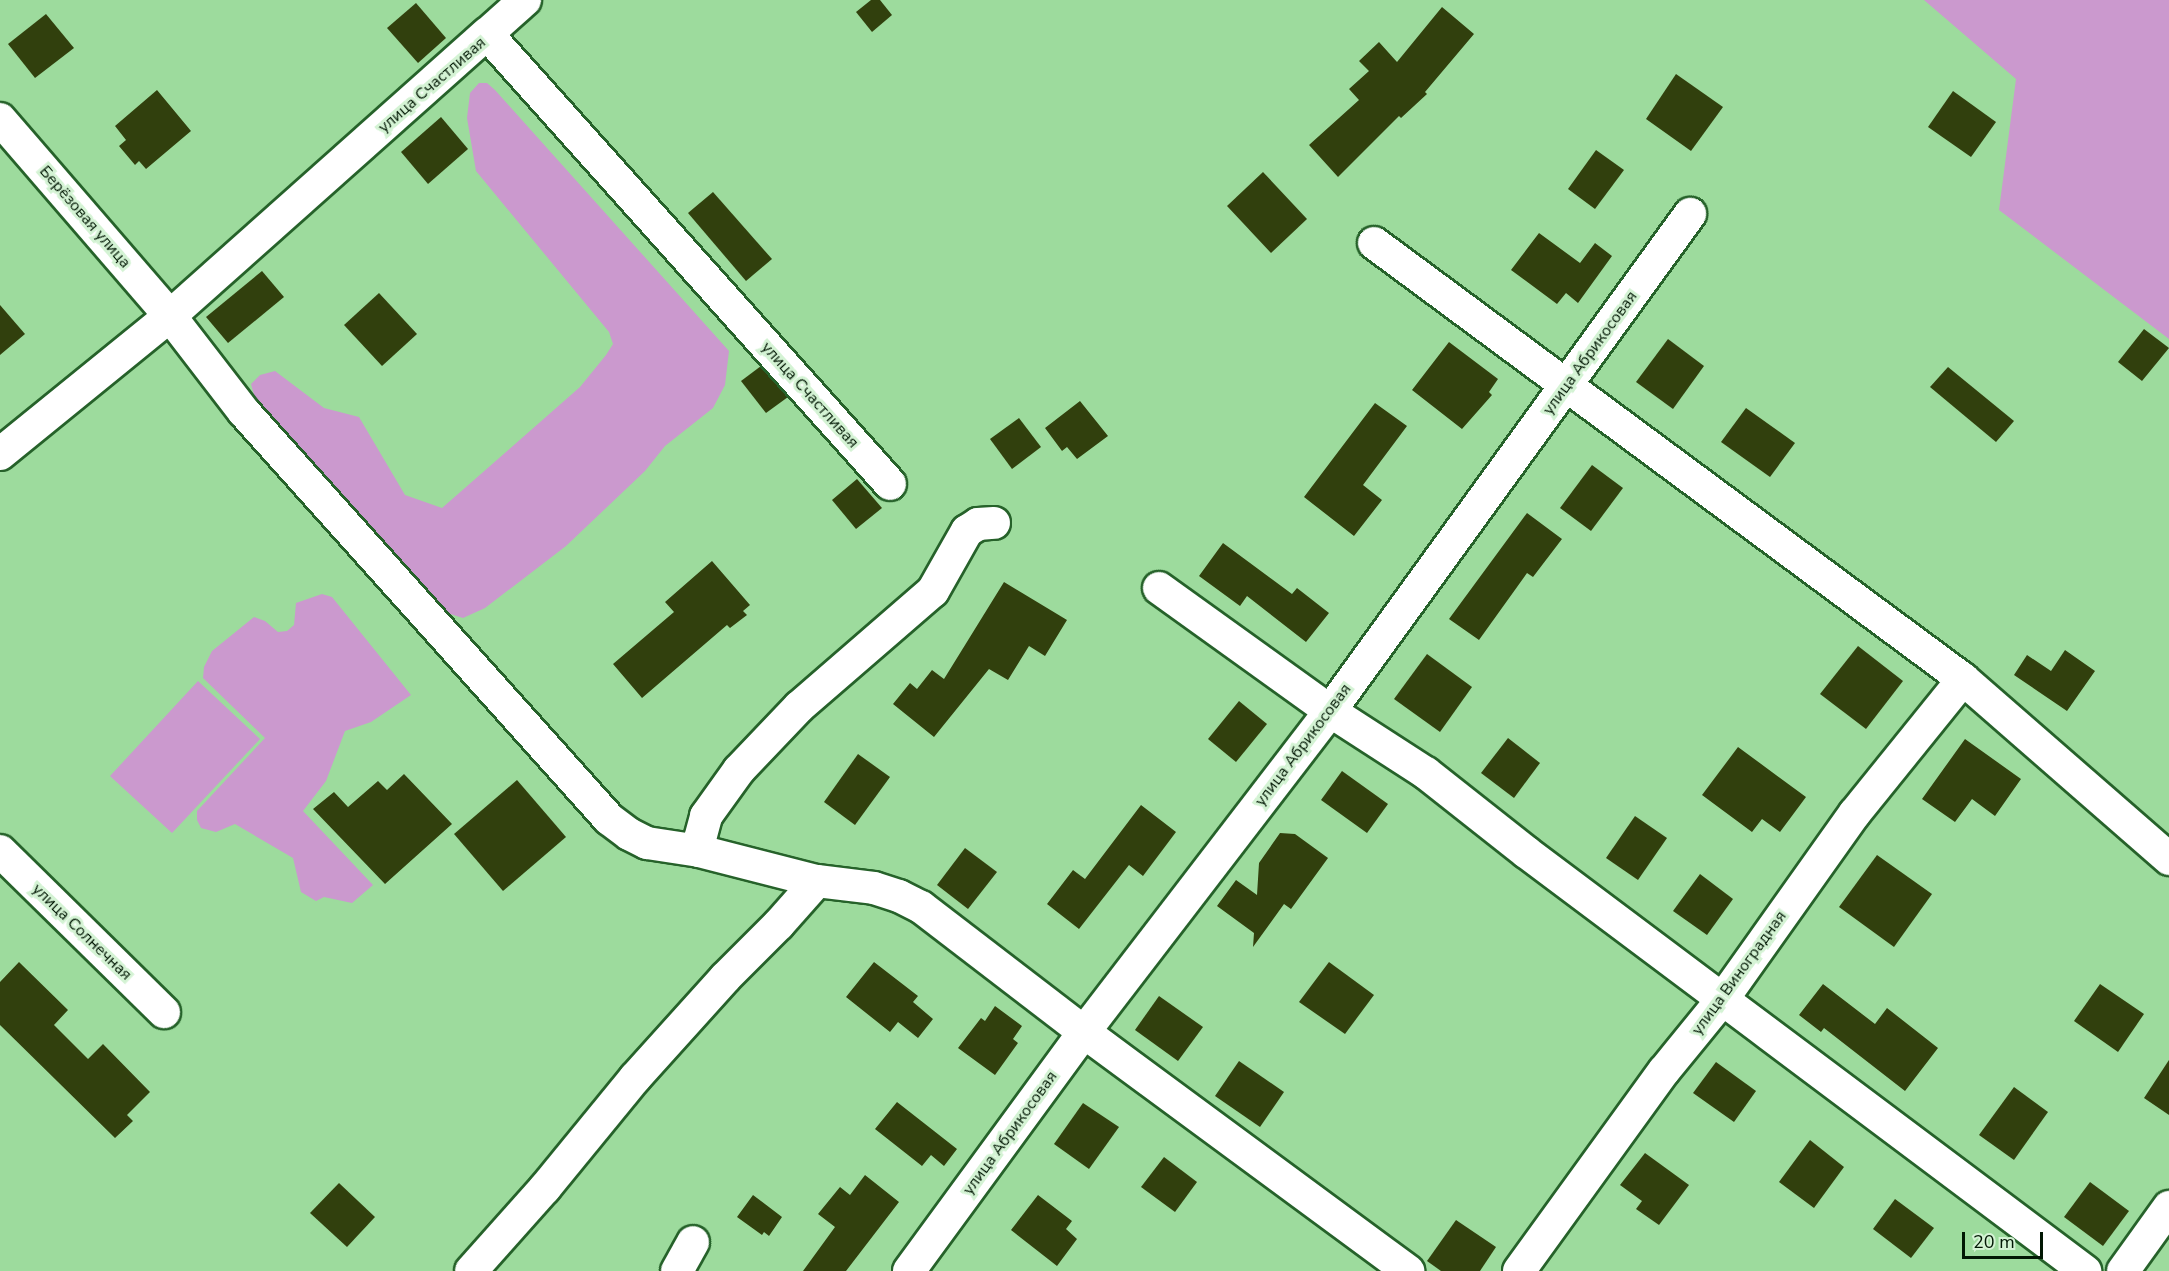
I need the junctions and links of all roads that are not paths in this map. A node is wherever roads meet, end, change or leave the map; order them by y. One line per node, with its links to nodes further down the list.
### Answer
1 (525, 0): 2 (street)
2 (487, 34): 6 (street, улица Счастливая); 9 (street, улица Счастливая)
3 (0, 119): 6 (street, Берёзовая улица)
4 (1690, 214): 7 (street, улица Абрикосовая)
5 (1374, 243): 7 (street)
6 (170, 316): 8 (street, улица Счастливая); 15 (street, Берёзовая улица)
7 (1568, 384): 12 (street); 13 (street, улица Абрикосовая)
8 (0, 454)
9 (890, 484)
10 (994, 523): 15 (street)
11 (1159, 588): 13 (street)
12 (1963, 679): 16 (street); 18 (street, улица Виноградная)
13 (1330, 711): 18 (street); 20 (street, улица Абрикосовая)
14 (0, 851): 19 (street, улица Солнечная)
15 (699, 851): 17 (street, Берёзовая улица)
16 (2169, 859)
17 (817, 881): 20 (street, Берёзовая улица); 23 (street)
18 (1722, 1000): 27 (street, улица Виноградная); 28 (street)
19 (164, 1012)
20 (1084, 1032): 25 (street, улица Абрикосовая); 26 (street, Берёзовая улица)
21 (2169, 1207): 29 (street)
22 (693, 1242): 24 (street)
23 (471, 1271)
24 (676, 1271)
25 (909, 1271)
26 (1408, 1271)
27 (1519, 1271)
28 (2085, 1271)
29 (2123, 1271)

